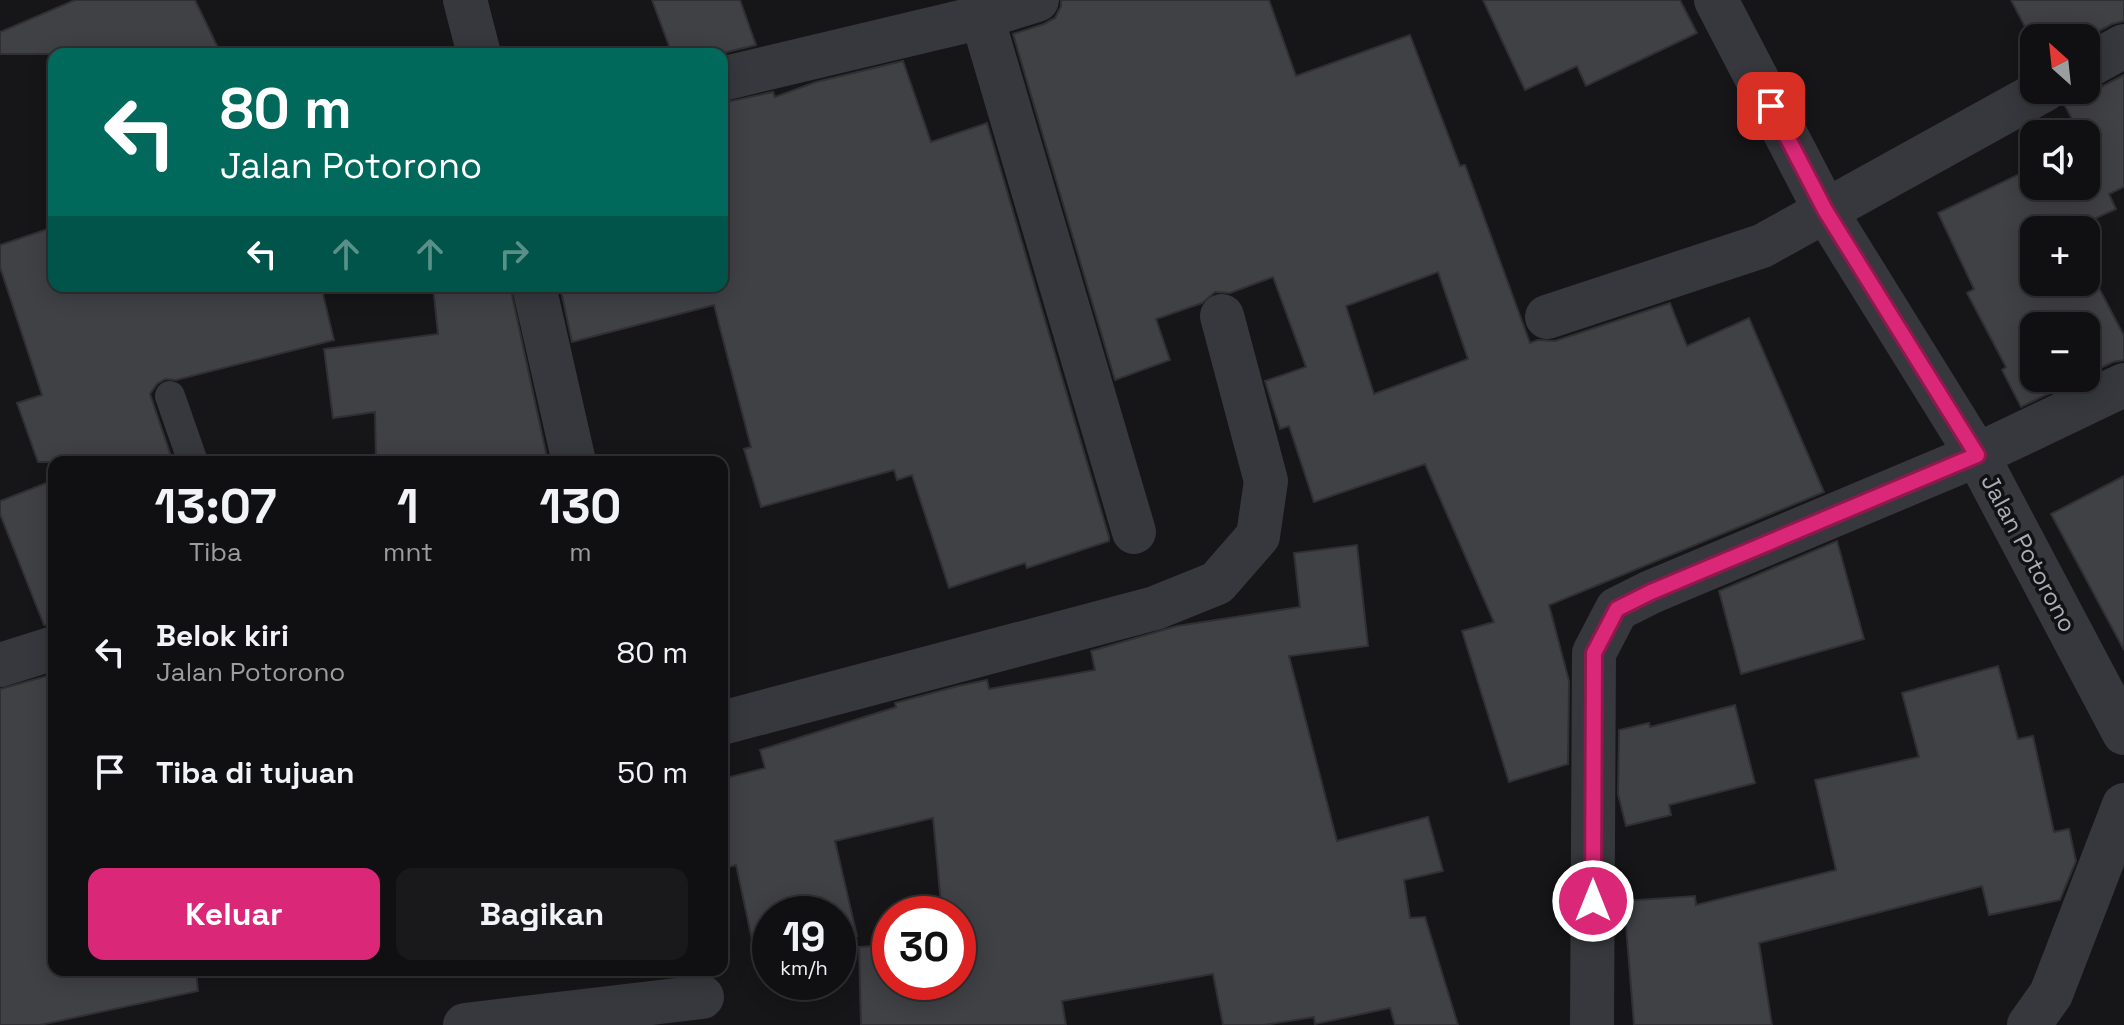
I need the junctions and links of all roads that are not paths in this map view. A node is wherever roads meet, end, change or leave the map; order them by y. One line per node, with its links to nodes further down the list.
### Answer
1 (465, 0): 6 (street)
2 (1029, 1): 4 (street)
3 (1718, 1): 10 (street, Jalan Potorono)
4 (982, 17): 8 (street); 19 (street)
5 (2124, 46): 7 (street)
6 (477, 48)
7 (2100, 59)
8 (728, 78)
9 (2020, 103): 10 (street)
10 (1825, 210): 13 (street); 16 (street, Jalan Potorono)
11 (535, 292): 18 (street)
12 (1222, 316): 22 (street)
13 (1547, 317)
14 (2124, 385): 16 (street)
15 (170, 396): 17 (lane)
16 (1977, 455): 23 (street, Jalan Potorono); 27 (street)
17 (191, 456)
18 (573, 456)
19 (1134, 532)
20 (48, 650): 21 (street)
21 (0, 665)
22 (728, 721)
23 (2124, 733)
24 (2124, 805): 28 (street)
25 (702, 997): 26 (street)
26 (465, 1025)
27 (1592, 1025)
28 (2029, 1025)

